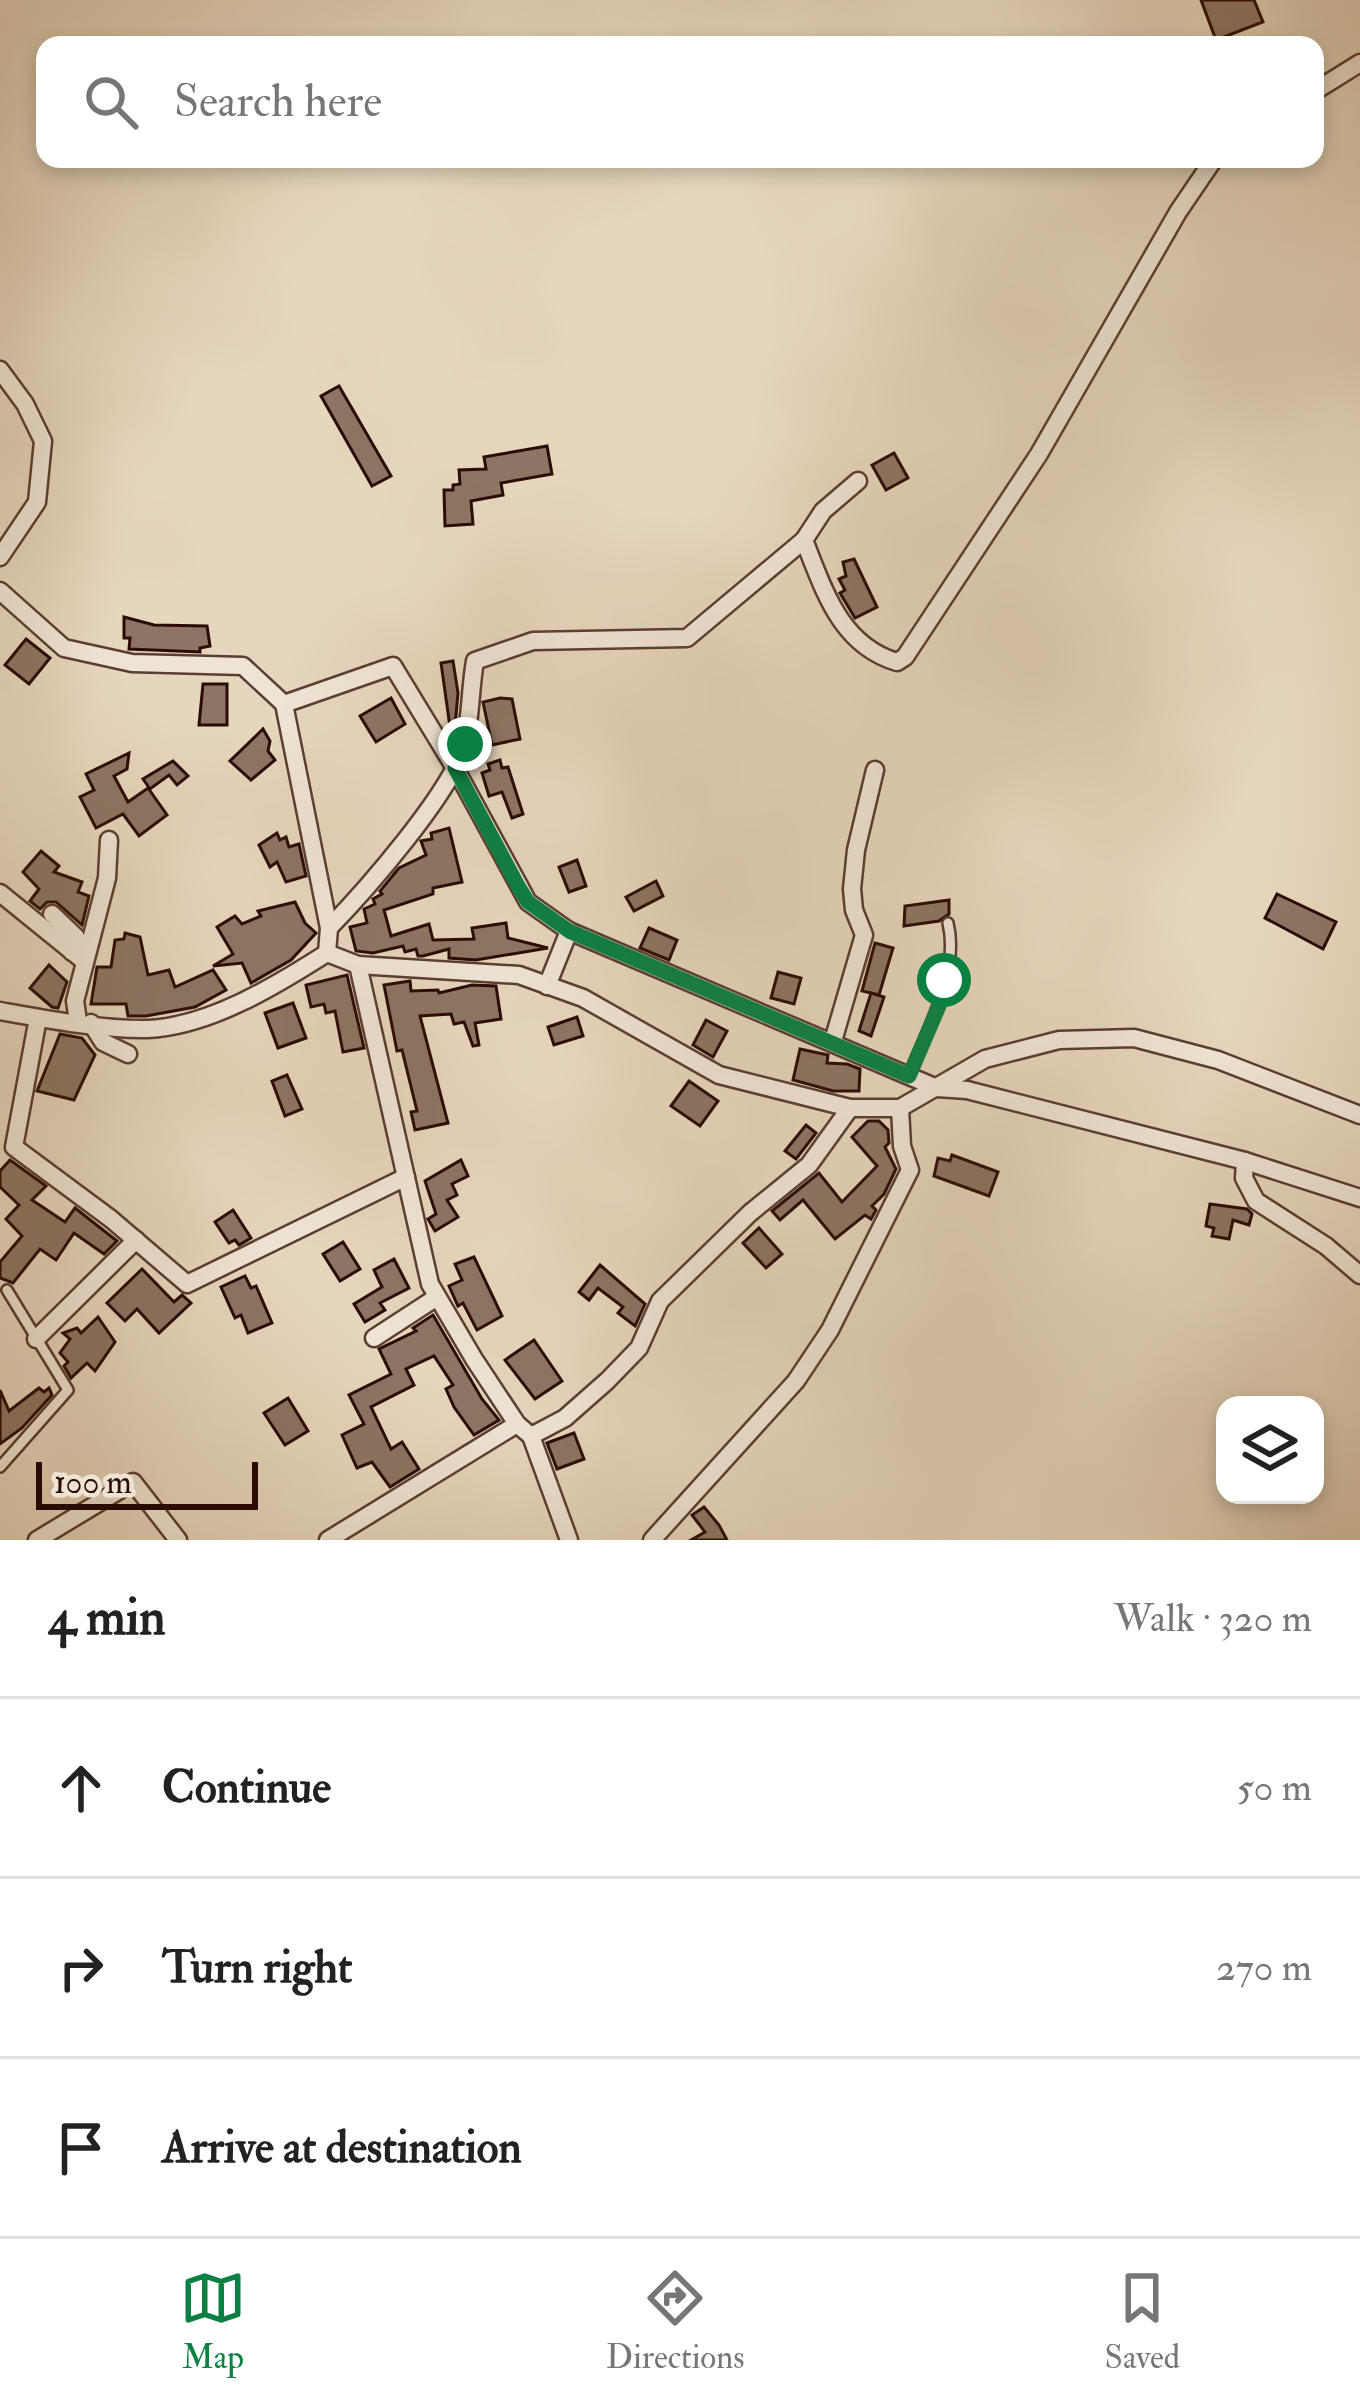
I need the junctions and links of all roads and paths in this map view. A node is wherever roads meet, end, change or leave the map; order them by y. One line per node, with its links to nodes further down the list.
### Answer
1 (1360, 63): 2 (street)
2 (1324, 85)
3 (1208, 168): 6 (street)
4 (0, 370): 7 (street)
5 (858, 481): 6 (street)
6 (804, 540): 10 (street)
7 (0, 556)
8 (0, 591): 9 (street)
9 (284, 704): 10 (street); 16 (street)
10 (455, 768): 16 (street); 17 (street)
11 (875, 770): 26 (street)
12 (109, 840): 19 (street)
13 (0, 893): 19 (street)
14 (52, 914): 19 (street)
15 (948, 923): 28 (lane)
16 (329, 928): 18 (street)
17 (569, 931): 22 (street); 26 (street)
18 (327, 952): 20 (street); 25 (street)
19 (77, 955): 21 (street); 25 (street)
20 (358, 965): 22 (street); 34 (street)
21 (69, 982)
22 (547, 986): 30 (street)
23 (0, 1011): 24 (street)
24 (38, 1018): 25 (street); 36 (street)
25 (85, 1022): 27 (street)
26 (832, 1041): 28 (street)
27 (128, 1054)
28 (909, 1076): 29 (street)
29 (937, 1088): 31 (street); 32 (street); 33 (street)
30 (850, 1108): 31 (street); 42 (street)
31 (900, 1108): 48 (street)
32 (1360, 1115)
33 (1245, 1161): 35 (street); 37 (street)
34 (406, 1177): 36 (street); 39 (street)
35 (1360, 1198)
36 (136, 1240): 41 (street)
37 (1360, 1275)
38 (7, 1290): 41 (lane)
39 (437, 1297): 40 (street); 42 (street)
40 (374, 1337)
41 (36, 1339): 43 (lane)
42 (524, 1430): 46 (street); 47 (street)
43 (0, 1467)
44 (37, 1540): 45 (street)
45 (178, 1540)
46 (328, 1540)
47 (569, 1540)
48 (652, 1540)

